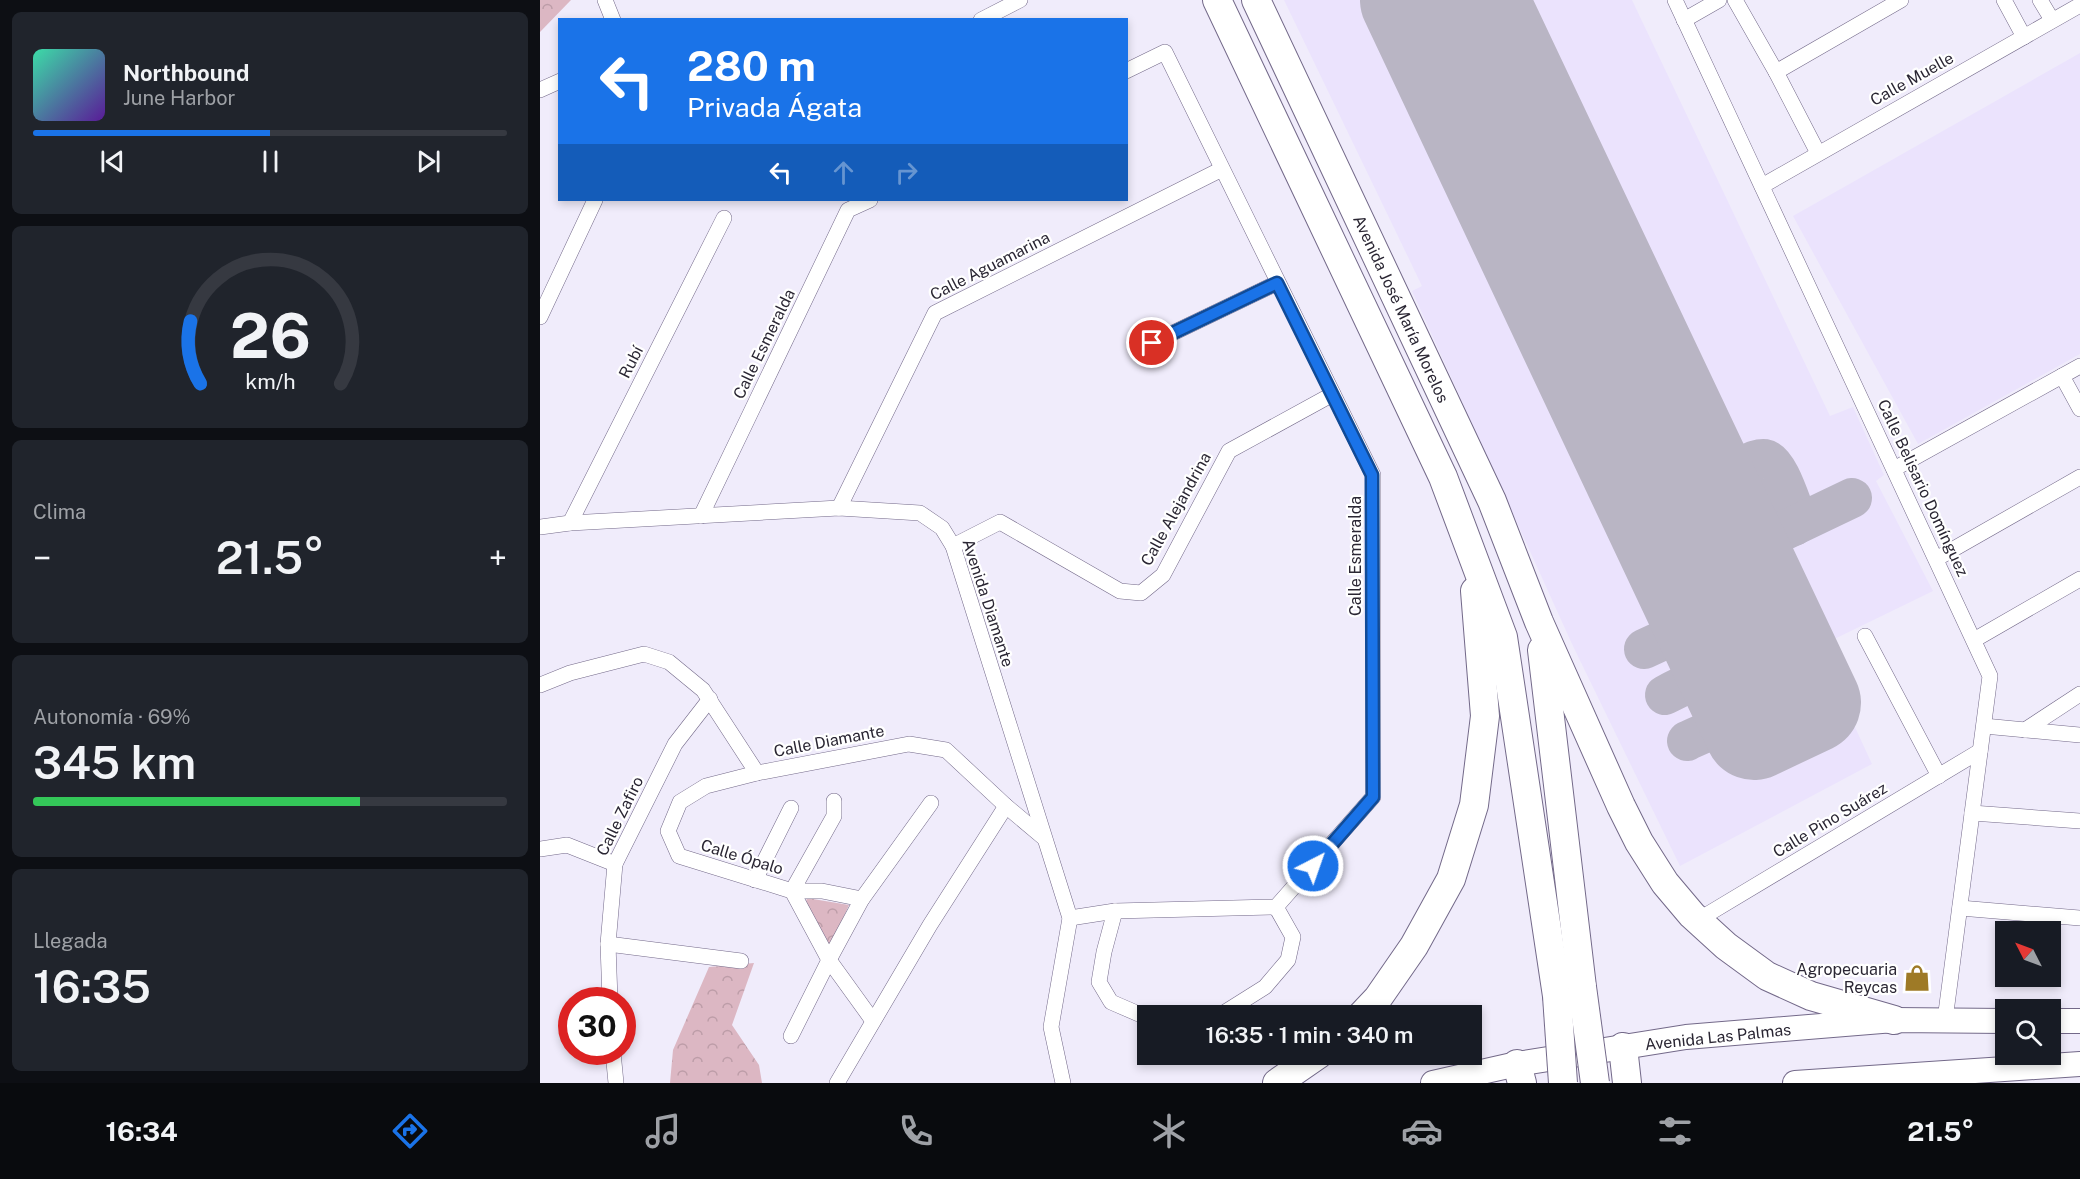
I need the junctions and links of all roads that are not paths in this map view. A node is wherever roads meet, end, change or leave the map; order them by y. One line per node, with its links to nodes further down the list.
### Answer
1 (605, 0): 12 (street)
2 (1020, 0): 13 (street)
3 (1217, 0): 41 (highway, Avenida José María Morelos)
4 (1256, 0): 44 (highway, Avenida José María Morelos)
5 (1675, 0): 14 (street, Calle Belisario Domínguez)
6 (1719, 0): 14 (street)
7 (1735, 0): 18 (street)
8 (1901, 0): 18 (street)
9 (2004, 0): 16 (street)
10 (2040, 0): 15 (street)
11 (2080, 5): 15 (street, Calle Muelle)
12 (612, 18)
13 (985, 18)
14 (1684, 20): 23 (street, Calle Belisario Domínguez)
15 (2052, 20): 16 (street, Calle Muelle)
16 (2024, 37): 21 (street, Calle Muelle)
17 (1128, 70): 22 (street, Calle Esmeralda)
18 (1776, 72): 21 (street)
19 (558, 82): 20 (street)
20 (540, 90)
21 (1818, 153): 23 (street, Calle Muelle)
22 (1222, 169): 27 (street, Calle Esmeralda); 36 (street, Calle Aguamarina)
23 (1762, 186): 34 (street, Calle Belisario Domínguez)
24 (595, 201): 28 (street)
25 (868, 201): 37 (street, Calle Esmeralda)
26 (724, 218): 38 (street, Rubí)
27 (1277, 283): 29 (street); 32 (street, Calle Esmeralda)
28 (540, 317)
29 (1152, 343)
30 (2080, 366): 31 (street)
31 (2061, 376): 33 (street); 34 (street)
32 (1333, 394): 40 (street, Calle Alejandrina); 68 (street, Calle Esmeralda)
33 (2080, 409)
34 (1894, 469): 42 (street, Calle Belisario Domínguez)
35 (2079, 481): 42 (street)
36 (839, 508): 37 (street, Avenida Diamante); 40 (street, Avenida Diamante)
37 (701, 516): 38 (street, Avenida Diamante)
38 (570, 523): 39 (street, Avenida Diamante)
39 (540, 527)
40 (953, 546): 62 (street, Avenida Diamante)
41 (1473, 556): 78 (highway, Avenida José María Morelos); 80 (highway)
42 (1936, 559): 46 (street, Calle Belisario Domínguez)
43 (2080, 579): 46 (street)
44 (1539, 622): 73 (highway); 78 (highway)
45 (1865, 636): 55 (street)
46 (1974, 640): 50 (street, Calle Belisario Domínguez)
47 (540, 685): 49 (street, Calle Diamante)
48 (2080, 694): 51 (street)
49 (710, 699): 54 (street, Calle Diamante); 64 (street, Calle Zafiro)
50 (1984, 726): 51 (street); 53 (street, Calle Belisario Domínguez)
51 (2025, 730): 52 (street)
52 (2080, 735)
53 (1980, 752): 55 (street, Calle Pino Suárez); 60 (street, Calle Belisario Domínguez)
54 (756, 773): 58 (street, Calle Diamante); 65 (street, Calle Ópalo)
55 (1939, 776): 73 (street, Calle Pino Suárez)
56 (834, 801): 66 (street)
57 (931, 803): 67 (street)
58 (1006, 807): 62 (street, Calle Diamante); 85 (street)
59 (791, 808): 65 (street)
60 (1972, 813): 61 (street); 69 (street, Calle Belisario Domínguez)
61 (2080, 821)
62 (1044, 838): 71 (street, Avenida Diamante)
63 (540, 849): 64 (street)
64 (615, 864): 74 (street, Calle Zafiro)
65 (755, 880): 66 (street, Calle Ópalo)
66 (792, 891): 67 (street, Calle Ópalo); 75 (street, Calle Ópalo)
67 (862, 899): 75 (street)
68 (1276, 908): 70 (street); 79 (street)
69 (1960, 908): 72 (street); 83 (street, Calle Belisario Domínguez)
70 (1115, 911): 71 (street); 81 (street)
71 (1070, 918): 96 (street, Avenida Diamante)
72 (2080, 918)
73 (1698, 920): 82 (highway)
74 (608, 944): 76 (street); 77 (street, Calle Zafiro)
75 (829, 960): 85 (street, Calle Ópalo); 88 (street)
76 (741, 961)
77 (610, 987)
78 (1569, 992): 99 (highway, bridge); 100 (highway, bridge)
79 (1236, 1005)
80 (1371, 1005)
81 (1137, 1013)
82 (1894, 1020): 83 (main road, Avenida Las Palmas); 89 (main road, Avenida Las Palmas)
83 (1945, 1020): 84 (main road, Avenida Las Palmas)
84 (1995, 1020)
85 (873, 1021): 95 (street)
86 (2061, 1021): 87 (main road)
87 (2080, 1021)
88 (791, 1036)
89 (1623, 1047): 93 (main road, Avenida Las Palmas); 101 (highway)
90 (2080, 1064): 102 (main road)
91 (614, 1065): 94 (street)
92 (1303, 1065): 97 (highway)
93 (1520, 1074): 98 (main road, Avenida Las Palmas)
94 (616, 1083)
95 (837, 1083)
96 (1063, 1083)
97 (1277, 1083)
98 (1433, 1083)
99 (1563, 1083)
100 (1595, 1083)
101 (1627, 1083)
102 (1795, 1083)

